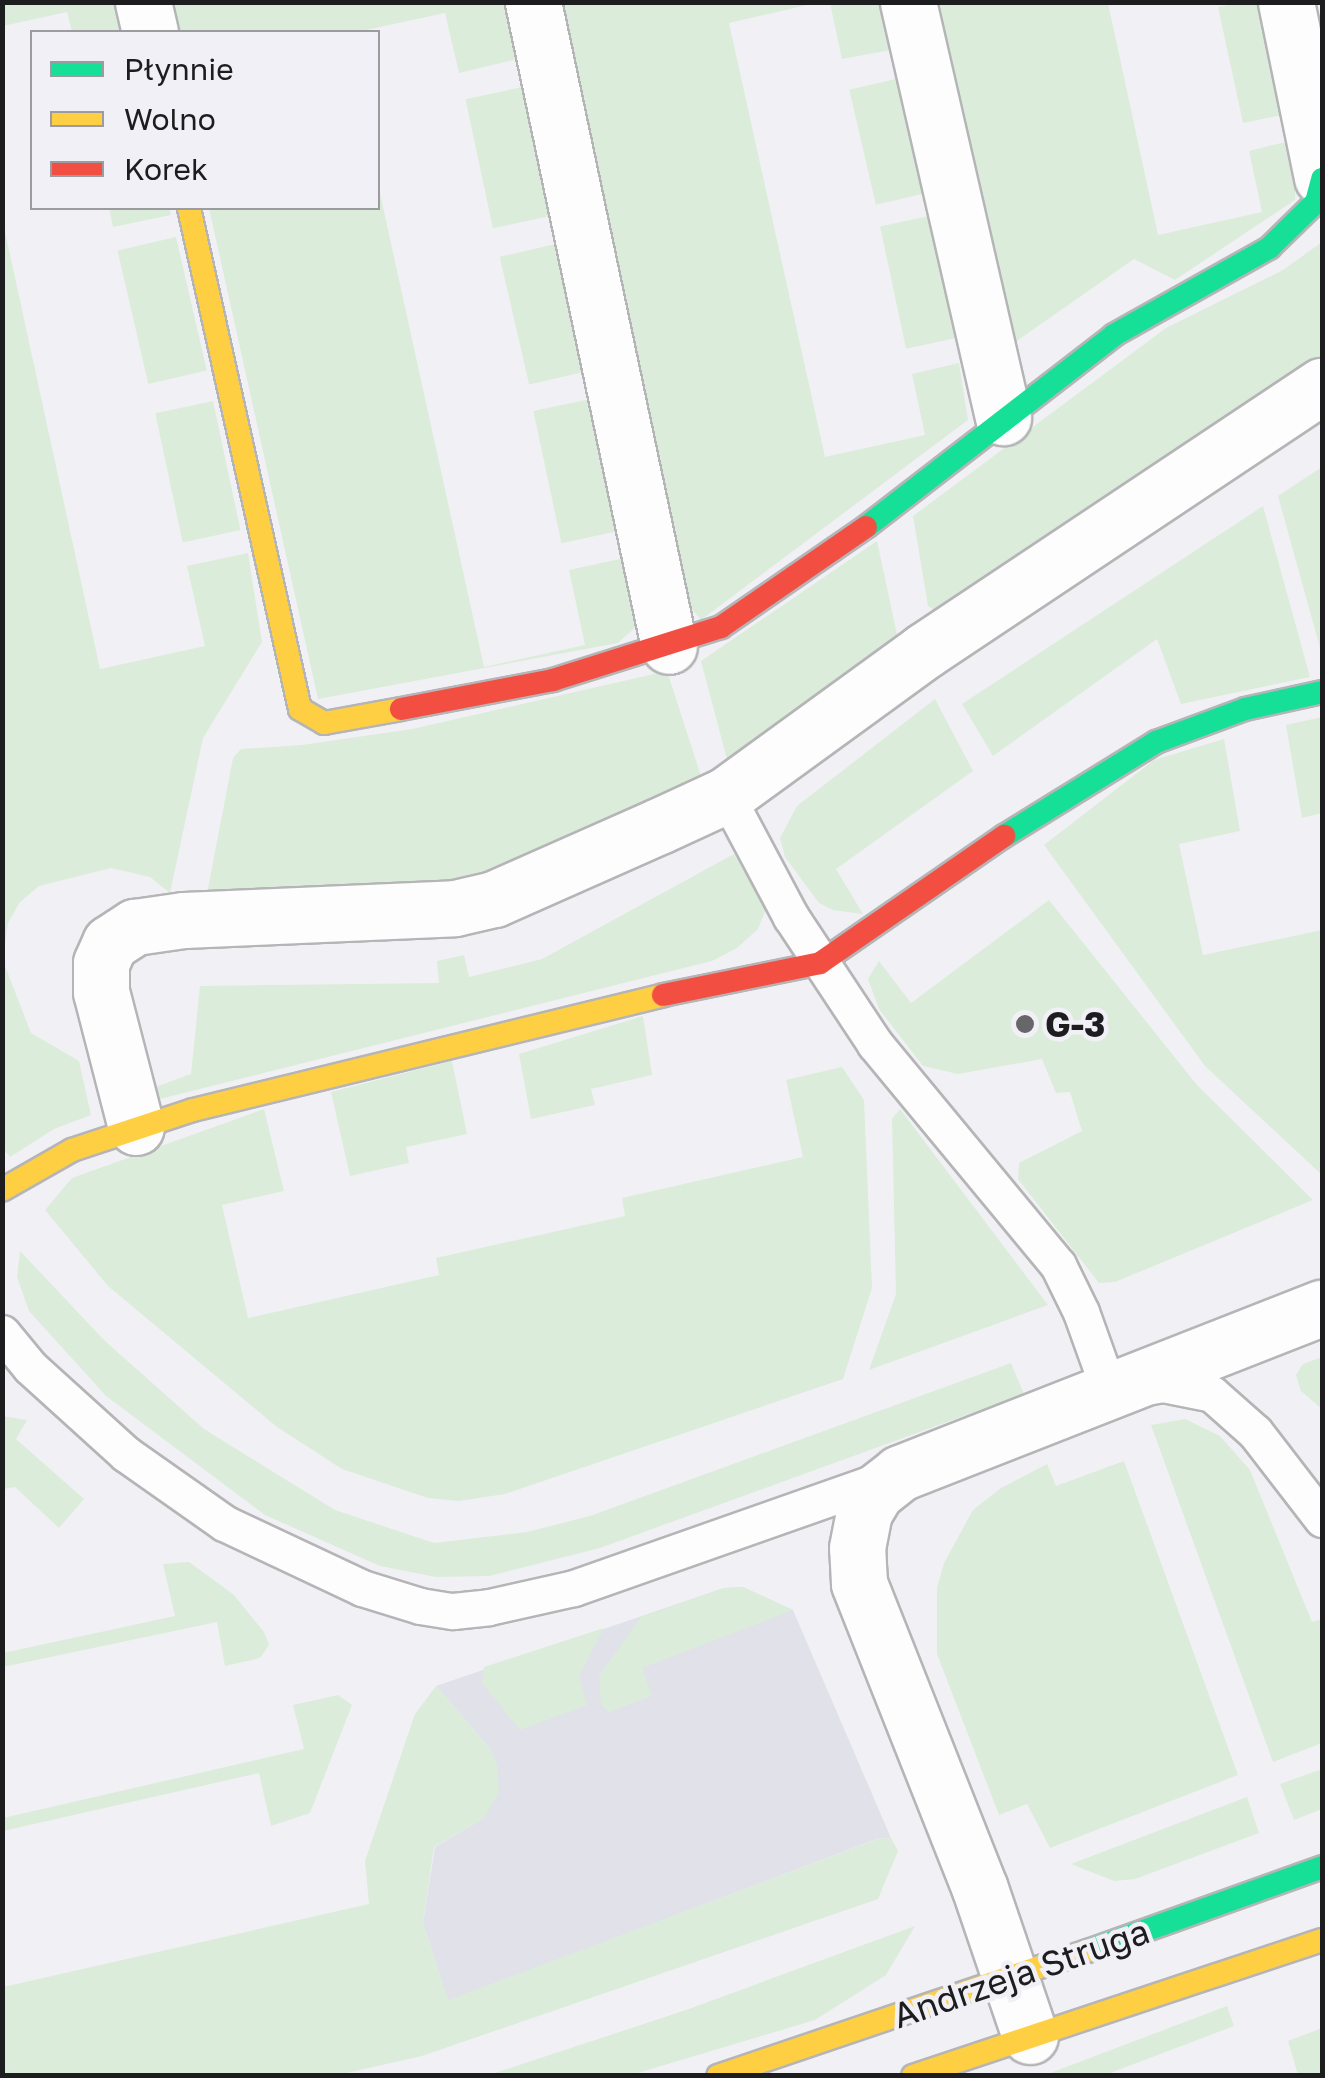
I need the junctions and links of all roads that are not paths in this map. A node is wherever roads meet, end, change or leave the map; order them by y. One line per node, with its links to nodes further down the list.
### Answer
1 (143, 2): 5 (street)
2 (533, 2): 10 (street)
3 (908, 2): 9 (street)
4 (1286, 2): 6 (street)
5 (150, 30)
6 (1322, 178): 9 (street)
7 (189, 210): 10 (street)
8 (1322, 386): 12 (street)
9 (1004, 417): 10 (street)
10 (669, 646)
11 (1322, 692): 13 (street)
12 (726, 795): 13 (lane); 14 (street)
13 (820, 963): 14 (street); 19 (lane)
14 (136, 1127): 15 (street)
15 (2, 1190)
16 (1322, 1308): 19 (street)
17 (2, 1333): 18 (lane)
18 (16, 1370): 21 (lane)
19 (1110, 1393): 20 (street); 22 (lane)
20 (900, 1472): 21 (lane); 23 (street)
21 (825, 1499): 23 (lane)
22 (1322, 1519)
23 (859, 1583): 26 (street)
24 (1322, 1866): 26 (street, Andrzeja Struga)
25 (1322, 1940): 27 (street, Andrzeja Struga)
26 (1009, 1976): 27 (street); 28 (street, Andrzeja Struga)
27 (1019, 2040): 29 (street, Andrzeja Struga); 30 (lane)
28 (718, 2076)
29 (913, 2076)
30 (989, 2076)

